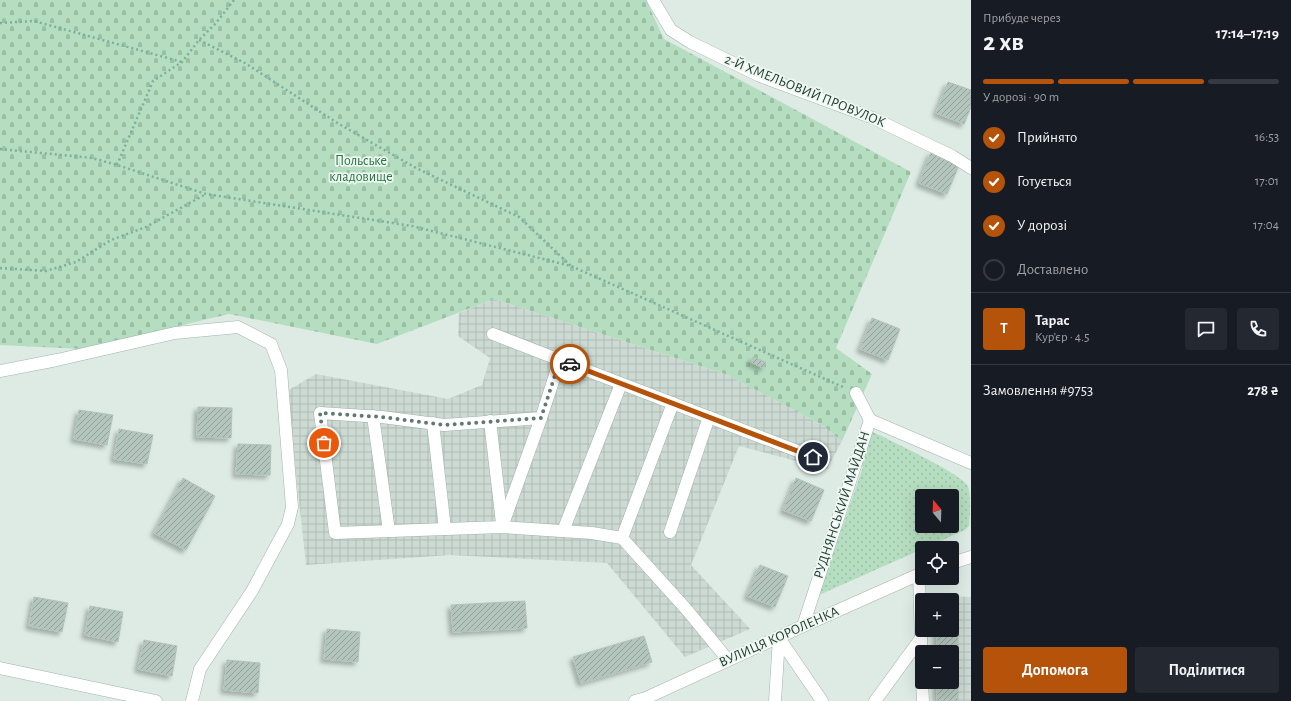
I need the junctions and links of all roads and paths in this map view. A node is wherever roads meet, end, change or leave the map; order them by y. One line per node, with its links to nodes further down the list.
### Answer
1 (234, 0): 4 (path)
2 (653, 0): 8 (street, 2-Й ХМЕЛЬОВИЙ ПРОВУЛОК)
3 (0, 22): 5 (path)
4 (199, 40): 5 (path); 10 (path)
5 (182, 62): 7 (path)
6 (0, 149): 7 (path)
7 (117, 165): 9 (path)
8 (971, 168)
9 (206, 194): 10 (path); 11 (path)
10 (571, 266): 16 (path)
11 (0, 268)
12 (492, 334): 13 (street)
13 (560, 360): 15 (street); 20 (street)
14 (0, 371): 44 (street)
15 (621, 384): 17 (street); 29 (street)
16 (856, 393): 21 (street)
17 (673, 403): 19 (street); 31 (street)
18 (373, 416): 23 (street); 28 (street); 28 (street)
19 (709, 417): 24 (street); 30 (street)
20 (541, 418): 22 (street); 26 (street)
21 (870, 420): 25 (street, РУДНЯНСЬКИЙ МАЙДАН); 36 (street, РУДНЯНСЬКИЙ МАЙДАН)
22 (490, 421): 23 (street); 26 (street)
23 (433, 423): 27 (street)
24 (813, 457)
25 (971, 463)
26 (502, 527): 27 (street); 29 (street)
27 (445, 529): 28 (street)
28 (389, 531)
29 (563, 531): 31 (street)
30 (670, 532)
31 (622, 538): 40 (street)
32 (971, 557): 33 (street)
33 (959, 561)
34 (915, 577): 36 (street, ВУЛИЦЯ КОРОЛЕНКА)
35 (921, 585): 38 (street)
36 (803, 626): 37 (street, ВУЛИЦЯ КОРОЛЕНКА)
37 (779, 638): 40 (street, ВУЛИЦЯ КОРОЛЕНКА); 46 (street); 47 (street)
38 (921, 638): 39 (street); 48 (street)
39 (921, 645)
40 (728, 660): 45 (street, ВУЛИЦЯ КОРОЛЕНКА)
41 (0, 668): 43 (street)
42 (922, 689): 49 (street)
43 (156, 701)
44 (192, 701)
45 (635, 701)
46 (774, 701)
47 (822, 701)
48 (875, 701)
49 (923, 701)

